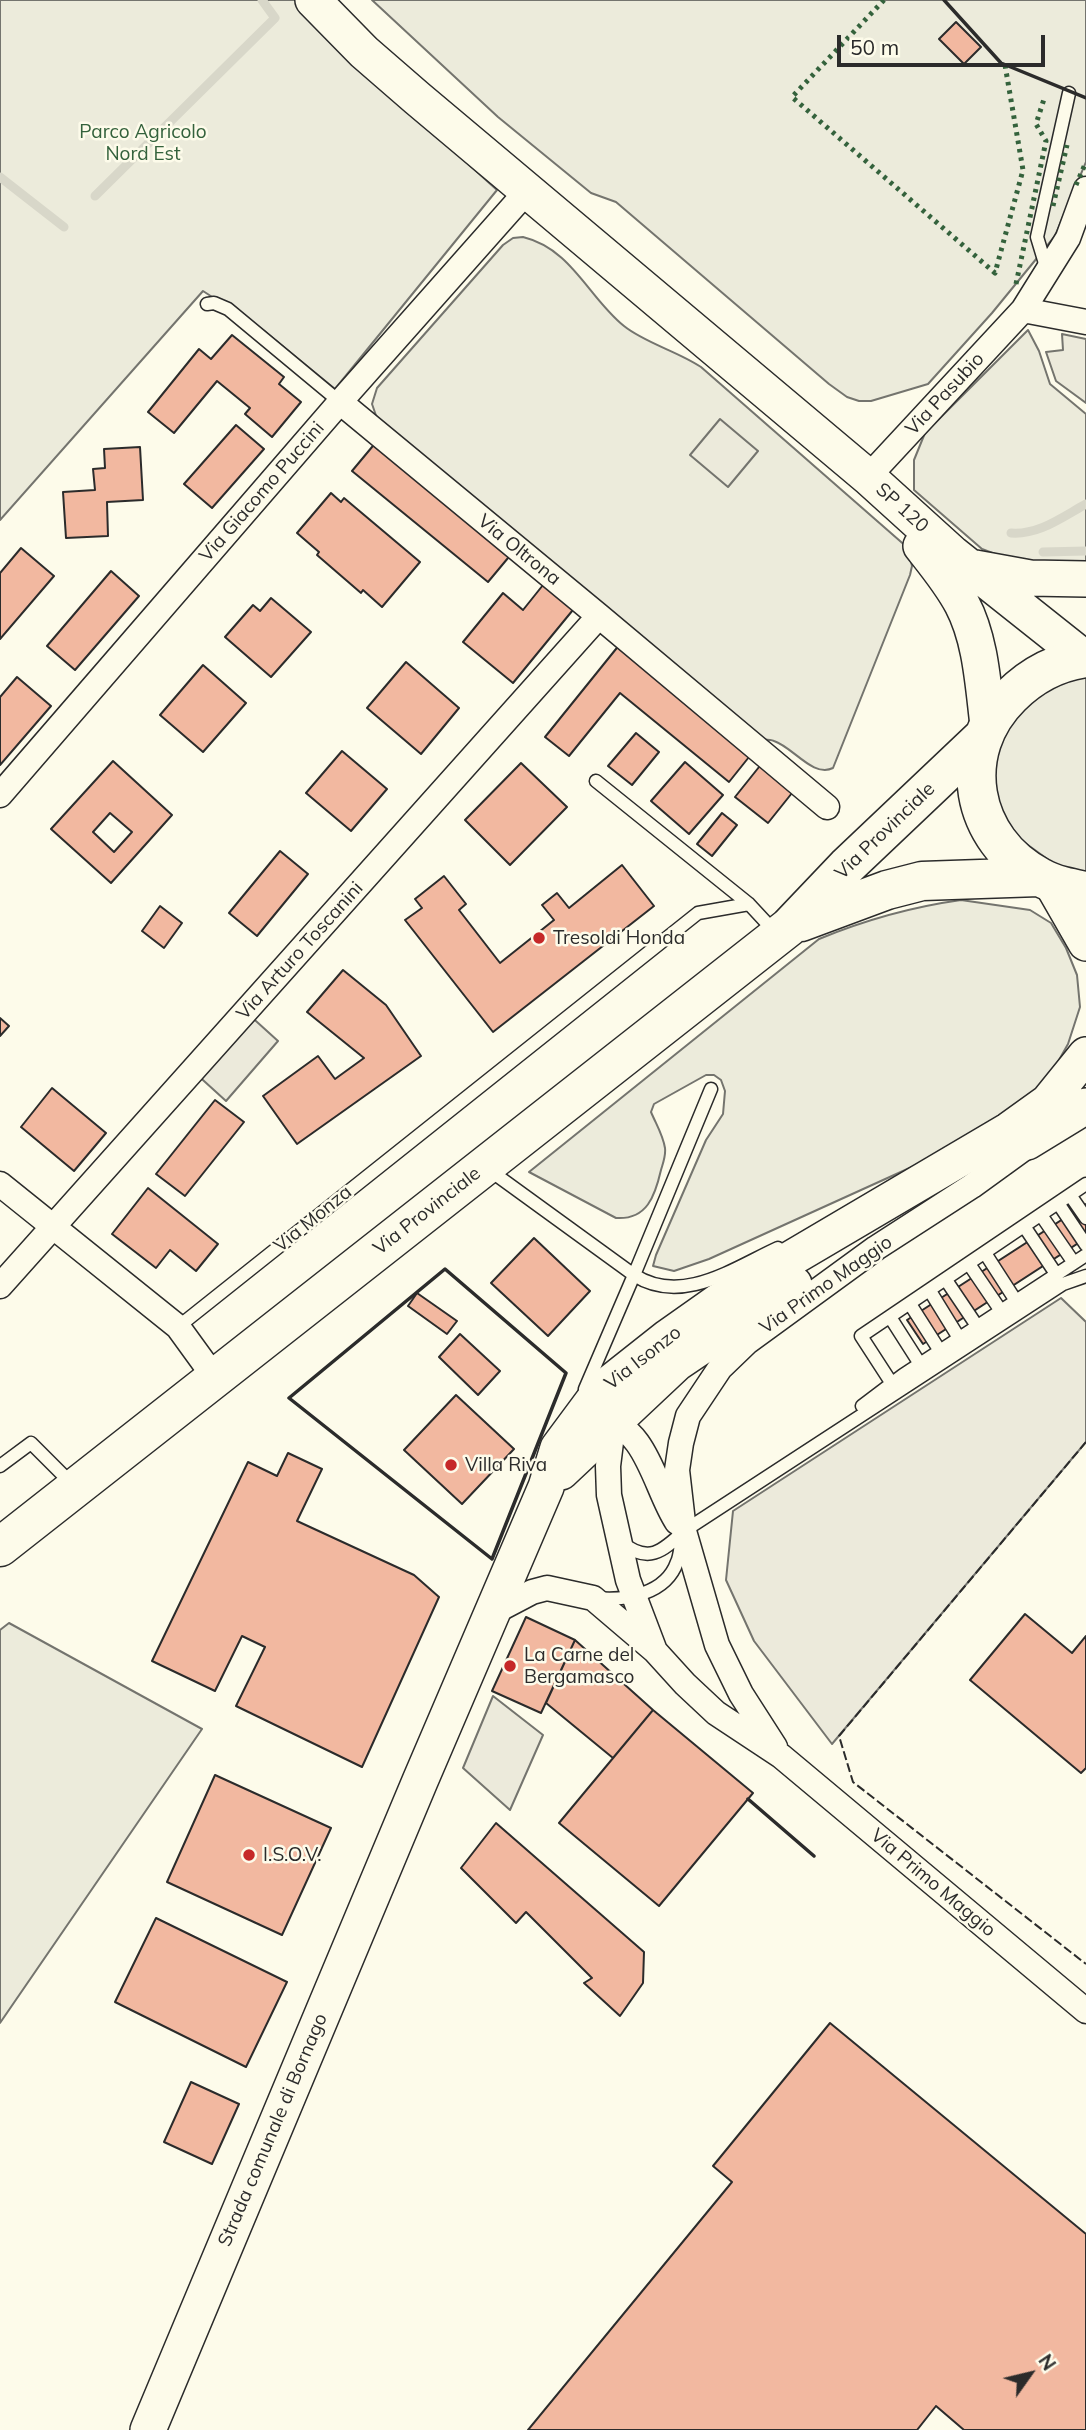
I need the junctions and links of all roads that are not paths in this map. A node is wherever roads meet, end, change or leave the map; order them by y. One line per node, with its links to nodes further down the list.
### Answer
1 (313, 0): 4 (street, SP 120)
2 (1069, 93): 5 (lane)
3 (1086, 189): 5 (street, Via Pasubio)
4 (527, 191): 9 (street, Via Giacomo Puccini); 10 (street, SP 120)
5 (1047, 271): 7 (street, Via Pasubio)
6 (207, 304): 9 (lane, Via Oltrona)
7 (1023, 310): 8 (street); 10 (street, Via Pasubio)
8 (1086, 322)
9 (340, 402): 13 (street, Via Oltrona); 17 (street, Via Giacomo Puccini)
10 (868, 477): 11 (street, SP 120); 15 (street)
11 (969, 566): 12 (street); 14 (street, SP 120)
12 (1086, 579)
13 (599, 616): 18 (street, Via Oltrona); 34 (street, Via Arturo Toscanini)
14 (1085, 658): 15 (main road, Via Provinciale)
15 (985, 732): 19 (main road); 21 (main road, Via Provinciale)
16 (596, 781): 20 (lane)
17 (0, 795)
18 (827, 807)
19 (1059, 883): 21 (main road, Via Provinciale); 22 (street)
20 (749, 904): 21 (lane); 53 (lane, Via Monza)
21 (784, 931): 26 (main road, Via Provinciale)
22 (1086, 943)
23 (1086, 1055): 27 (street, Via Isonzo)
24 (711, 1089): 42 (lane)
25 (1084, 1107): 59 (street); 64 (street, Via Primo Maggio)
26 (484, 1166): 42 (lane); 57 (main road, Via Provinciale)
27 (931, 1177): 42 (lane); 47 (street, Via Isonzo)
28 (0, 1184): 34 (street)
29 (1086, 1184): 30 (lane)
30 (1070, 1195): 31 (lane); 33 (lane)
31 (1058, 1203): 32 (lane); 36 (lane)
32 (1041, 1215): 35 (lane); 39 (lane)
33 (1086, 1218)
34 (54, 1226): 45 (street, Via Arturo Toscanini); 53 (street)
35 (1024, 1226): 37 (lane); 41 (lane)
36 (1086, 1245)
37 (985, 1253): 40 (lane); 48 (lane)
38 (1086, 1255): 39 (lane)
39 (1074, 1263): 41 (lane)
40 (969, 1264): 44 (lane); 50 (lane)
41 (1056, 1274): 48 (lane)
42 (634, 1275): 60 (lane)
43 (1086, 1276): 58 (lane)
44 (946, 1280): 46 (lane); 52 (lane)
45 (0, 1286)
46 (930, 1291): 49 (lane); 54 (lane)
47 (732, 1294): 59 (street); 60 (street, Via Isonzo)
48 (1016, 1301): 50 (lane)
49 (910, 1304): 51 (lane); 55 (lane)
50 (1001, 1311): 52 (lane)
51 (890, 1317): 56 (lane); 58 (lane)
52 (977, 1326): 54 (lane)
53 (178, 1327): 57 (street)
54 (959, 1338): 55 (lane)
55 (940, 1351): 56 (lane)
56 (920, 1363): 58 (lane)
57 (215, 1378): 62 (main road, Via Provinciale)
58 (895, 1388): 64 (lane)
59 (614, 1422): 60 (street); 63 (street); 64 (street, Via Primo Maggio); 65 (street, Via Primo Maggio)
60 (566, 1437): 63 (street, Via Isonzo)
61 (0, 1466): 62 (lane)
62 (76, 1487): 66 (main road)
63 (546, 1487): 69 (street, Via Isonzo)
64 (684, 1531): 65 (lane); 67 (lane); 71 (street, Via Primo Maggio)
65 (618, 1539): 67 (street, Via Primo Maggio)
66 (0, 1547)
67 (634, 1596): 68 (lane); 70 (street, Via Primo Maggio)
68 (593, 1598): 69 (street, Via Primo Maggio); 70 (street, Via Primo Maggio)
69 (492, 1613): 72 (street, Via Isonzo)
70 (655, 1651): 71 (street, Via Primo Maggio)
71 (781, 1756): 73 (street, Via Primo Maggio)
72 (399, 1831): 74 (street, Strada comunale di Bornago)
73 (1086, 2011)
74 (148, 2430)

